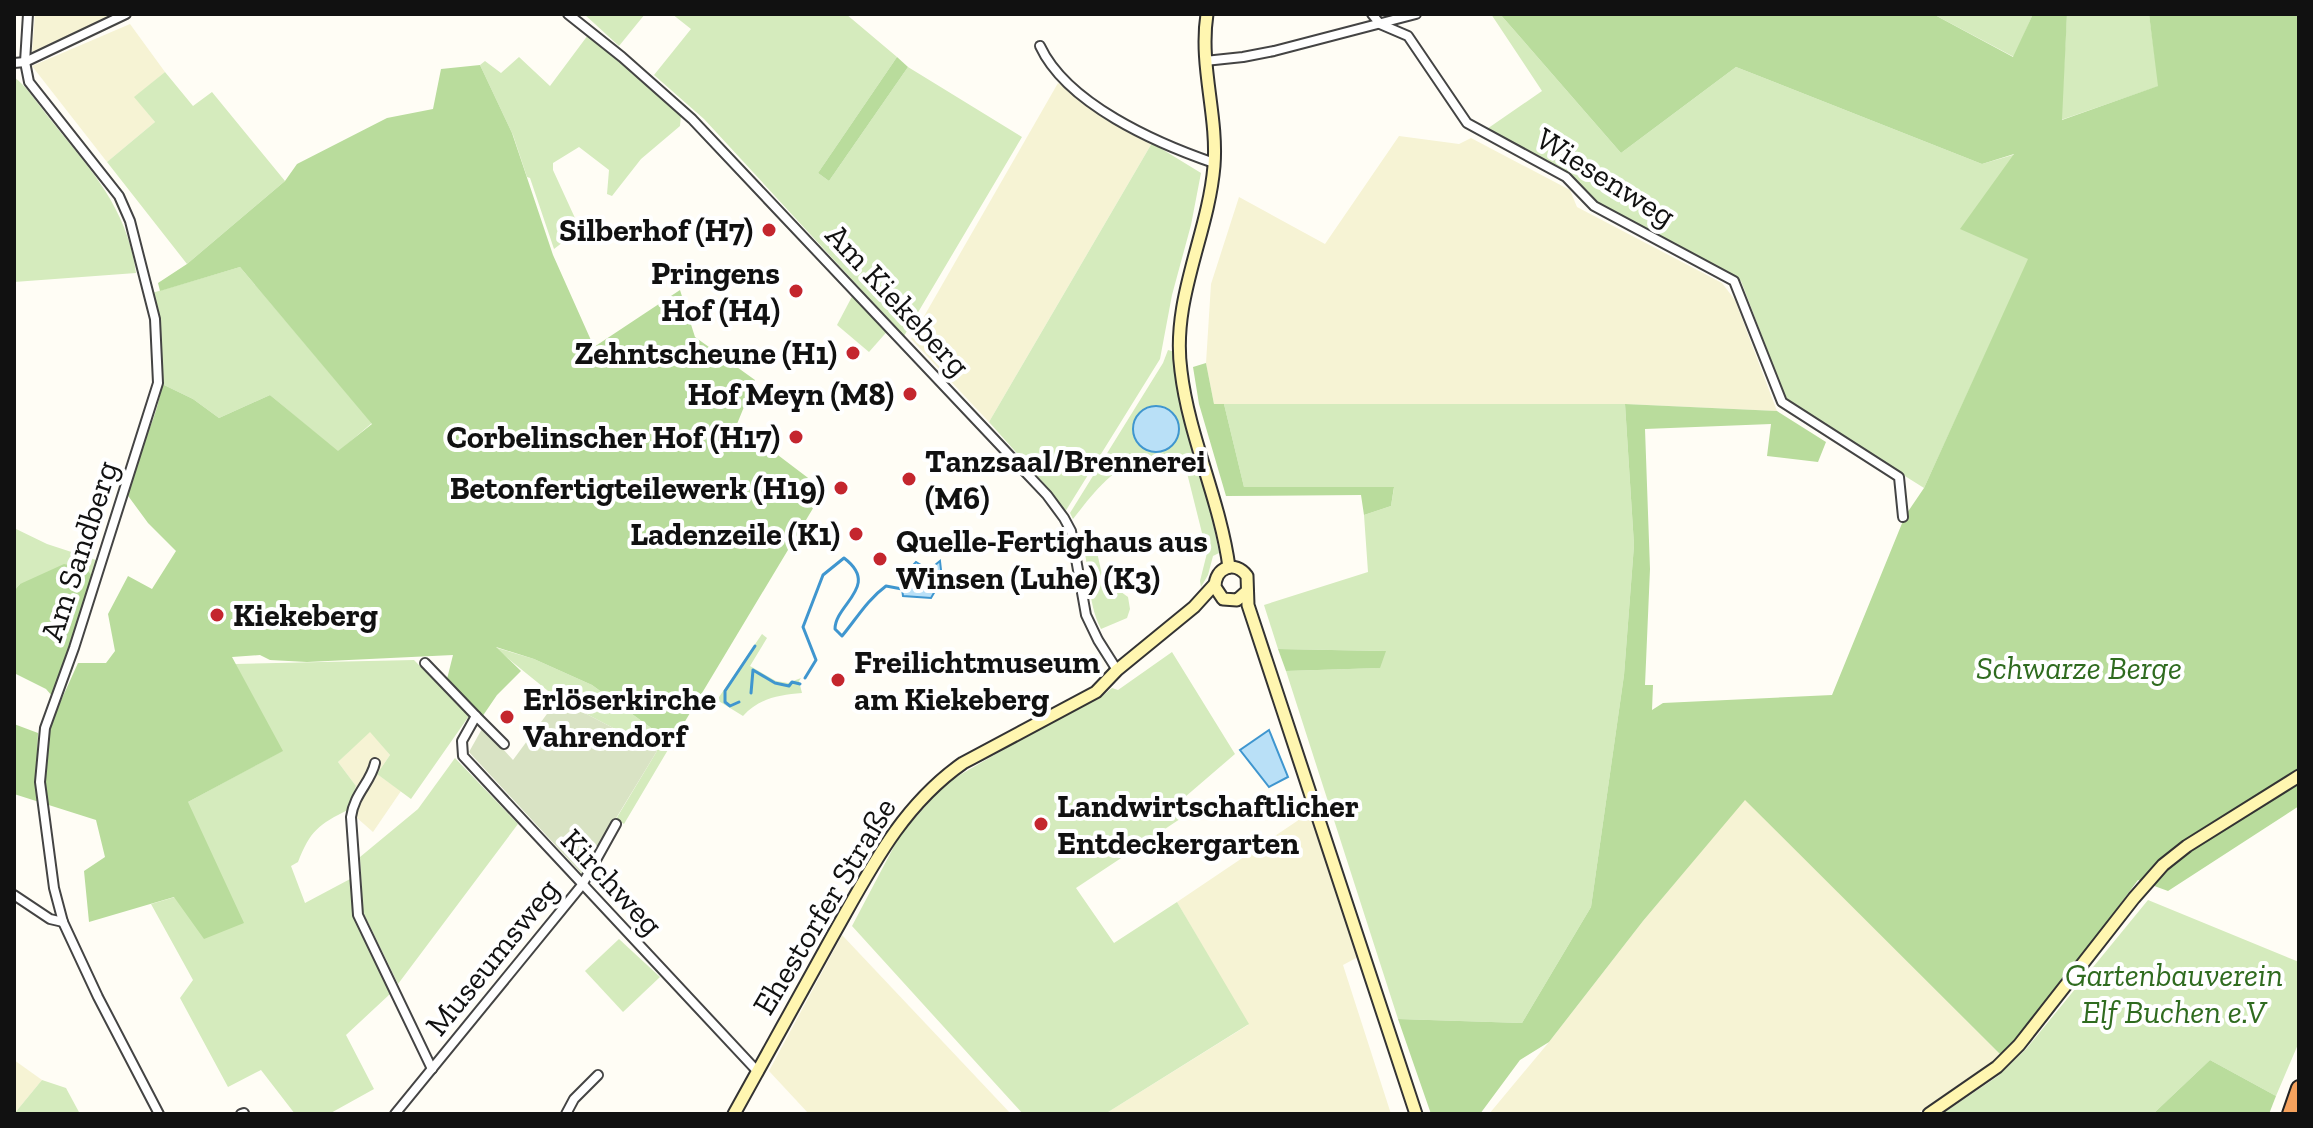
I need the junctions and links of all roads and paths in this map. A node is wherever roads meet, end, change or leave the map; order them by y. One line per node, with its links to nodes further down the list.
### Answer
1 (28, 14): 10 (street)
2 (126, 14): 10 (street)
3 (568, 14): 21 (street, Am Kiekeberg)
4 (1207, 14): 9 (main road)
5 (1372, 14): 7 (street)
6 (1416, 14): 7 (street)
7 (1380, 24): 9 (street); 13 (street, Wiesenweg)
8 (1040, 46): 12 (street)
9 (1205, 61): 12 (main road)
10 (25, 62): 11 (street); 29 (street, Am Sandberg)
11 (14, 63)
12 (1214, 163): 14 (main road)
13 (1903, 517)
14 (1229, 567): 15 (main road); 16 (main road)
15 (1214, 585): 17 (main road); 18 (main road, Ehestorfer Straße)
16 (1247, 591): 17 (main road); 19 (main road)
17 (1227, 600): 18 (main road, Ehestorfer Straße); 19 (main road)
18 (1194, 607): 21 (main road, Ehestorfer Straße)
19 (1263, 647): 38 (main road)
20 (425, 663): 22 (street)
21 (1117, 670): 31 (main road, Ehestorfer Straße)
22 (476, 716): 23 (street); 27 (street, Kirchweg)
23 (504, 744)
24 (375, 763): 30 (street)
25 (2299, 776): 39 (main road)
26 (616, 824): 27 (street, Museumsweg)
27 (582, 885): 30 (street, Museumsweg); 31 (street, Kirchweg)
28 (14, 895): 29 (street)
29 (63, 922): 34 (street, Am Sandberg)
30 (432, 1069): 35 (street, Museumsweg)
31 (758, 1072): 37 (main road, Ehestorfer Straße)
32 (598, 1075): 36 (street)
33 (2299, 1088): 40 (highway)
34 (159, 1114)
35 (395, 1114)
36 (566, 1114)
37 (734, 1114)
38 (1416, 1114)
39 (1929, 1114)
40 (2290, 1114)

